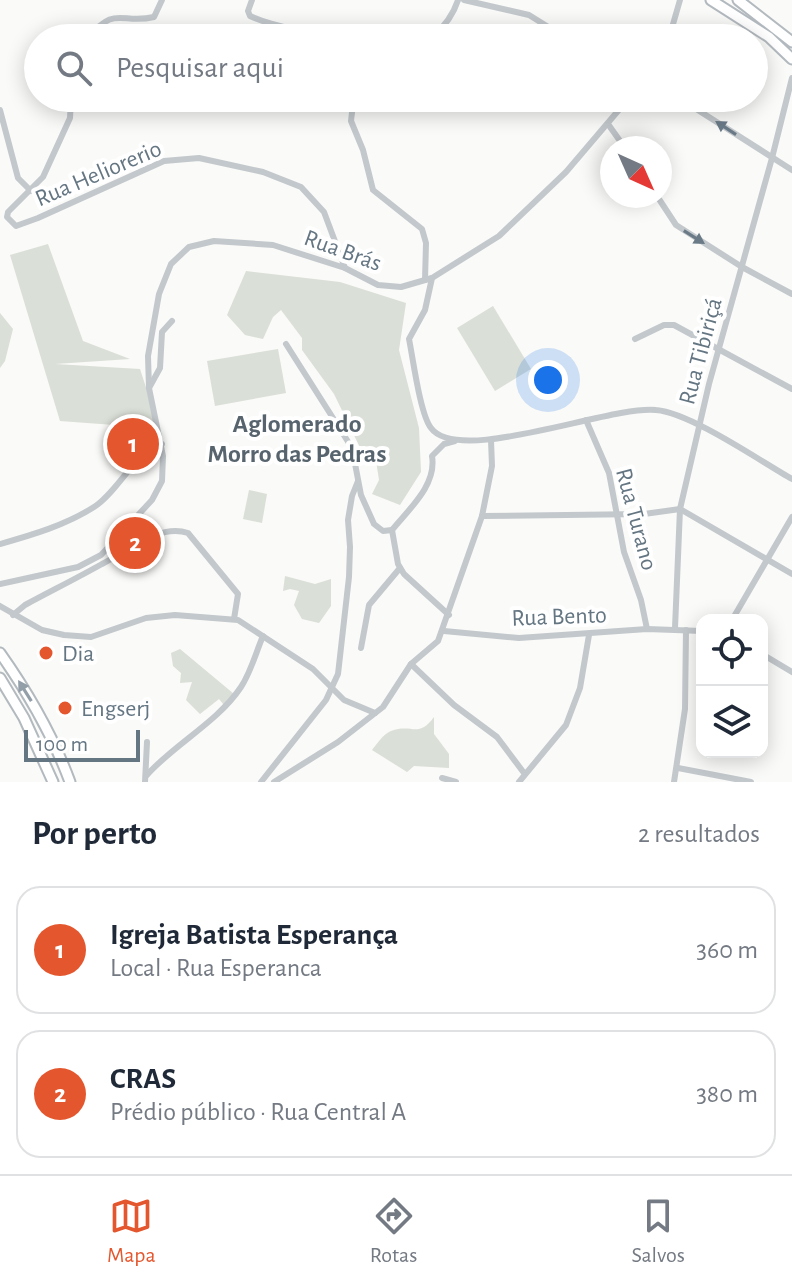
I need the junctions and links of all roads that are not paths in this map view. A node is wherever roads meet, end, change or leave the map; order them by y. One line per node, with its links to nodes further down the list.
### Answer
1 (162, 0): 7 (street)
2 (252, 0): 8 (street)
3 (461, 0): 9 (street); 10 (street)
4 (680, 0): 11 (street)
5 (711, 0): 12 (main road)
6 (738, 0): 14 (main road)
7 (99, 24)
8 (266, 24)
9 (445, 24)
10 (543, 24)
11 (673, 24)
12 (752, 24)
13 (768, 36): 15 (main road)
14 (792, 42)
15 (792, 59)
16 (792, 78): 24 (street, Rua Tibiriçá)
17 (0, 110): 26 (street)
18 (70, 112): 26 (street)
19 (352, 112): 30 (street)
20 (618, 112): 22 (street, Rua Brás)
21 (701, 112): 24 (street, one-way to 21)
22 (608, 124): 23 (street); 30 (street, Rua Brás)
23 (616, 136)
24 (772, 158): 25 (street); 28 (street, Rua Tibiriçá)
25 (792, 170)
26 (31, 191): 29 (street, Rua Heliorerio)
27 (665, 208): 28 (street, one-way to 28)
28 (742, 267): 31 (street); 35 (street, Rua Tibiriçá)
29 (345, 268): 30 (street, Rua Brás); 36 (street, Rua Brás)
30 (428, 279): 41 (street)
31 (792, 294)
32 (172, 321): 36 (street)
33 (635, 339): 35 (street)
34 (286, 344): 44 (street)
35 (718, 348): 37 (street); 39 (street, Rua Tibiriçá)
36 (149, 388): 42 (street)
37 (792, 389)
38 (586, 420): 39 (street); 40 (street); 46 (street, Rua Turano)
39 (699, 425): 43 (street); 45 (street, Rua Tibiriçá)
40 (491, 440): 41 (street); 47 (street)
41 (455, 441): 49 (street)
42 (162, 444): 50 (street); 51 (street)
43 (792, 479)
44 (358, 481): 49 (street); 75 (street)
45 (680, 509): 46 (street); 53 (street); 62 (street, Rua Tibiriçá)
46 (619, 514): 47 (street); 63 (street, Rua Turano)
47 (482, 516): 60 (street)
48 (792, 517): 53 (street)
49 (392, 530): 54 (street)
50 (124, 532): 52 (street); 56 (street)
51 (0, 544)
52 (132, 545): 59 (street); 61 (street)
53 (767, 557): 55 (street); 58 (street)
54 (400, 568): 60 (street); 69 (street)
55 (792, 574)
56 (0, 584)
57 (0, 606): 59 (street)
58 (735, 614)
59 (13, 615): 61 (street)
60 (449, 615): 65 (street)
61 (234, 619): 68 (street)
62 (675, 628): 63 (street, Rua Bento); 64 (street)
63 (647, 629): 67 (street, Rua Bento)
64 (686, 630): 66 (street); 78 (street)
65 (444, 631): 67 (street, Rua Bento); 72 (street)
66 (696, 631)
67 (589, 635): 79 (street)
68 (263, 636): 75 (street); 82 (street)
69 (361, 648)
70 (0, 653): 85 (main road, one-way to 70)
71 (768, 658): 73 (street)
72 (411, 664): 76 (street); 79 (street)
73 (792, 672)
74 (0, 678): 84 (main road)
75 (332, 688): 76 (street); 86 (street)
76 (376, 713): 83 (street)
77 (147, 742): 82 (street)
78 (678, 768): 80 (street); 90 (street)
79 (524, 773): 89 (street)
80 (706, 773): 91 (street); 92 (street)
81 (442, 778): 88 (street)
82 (146, 779)
83 (283, 780): 87 (street)
84 (53, 782)
85 (70, 782)
86 (261, 782)
87 (274, 782)
88 (456, 782)
89 (519, 782)
90 (674, 782)
91 (706, 782)
92 (751, 782)

